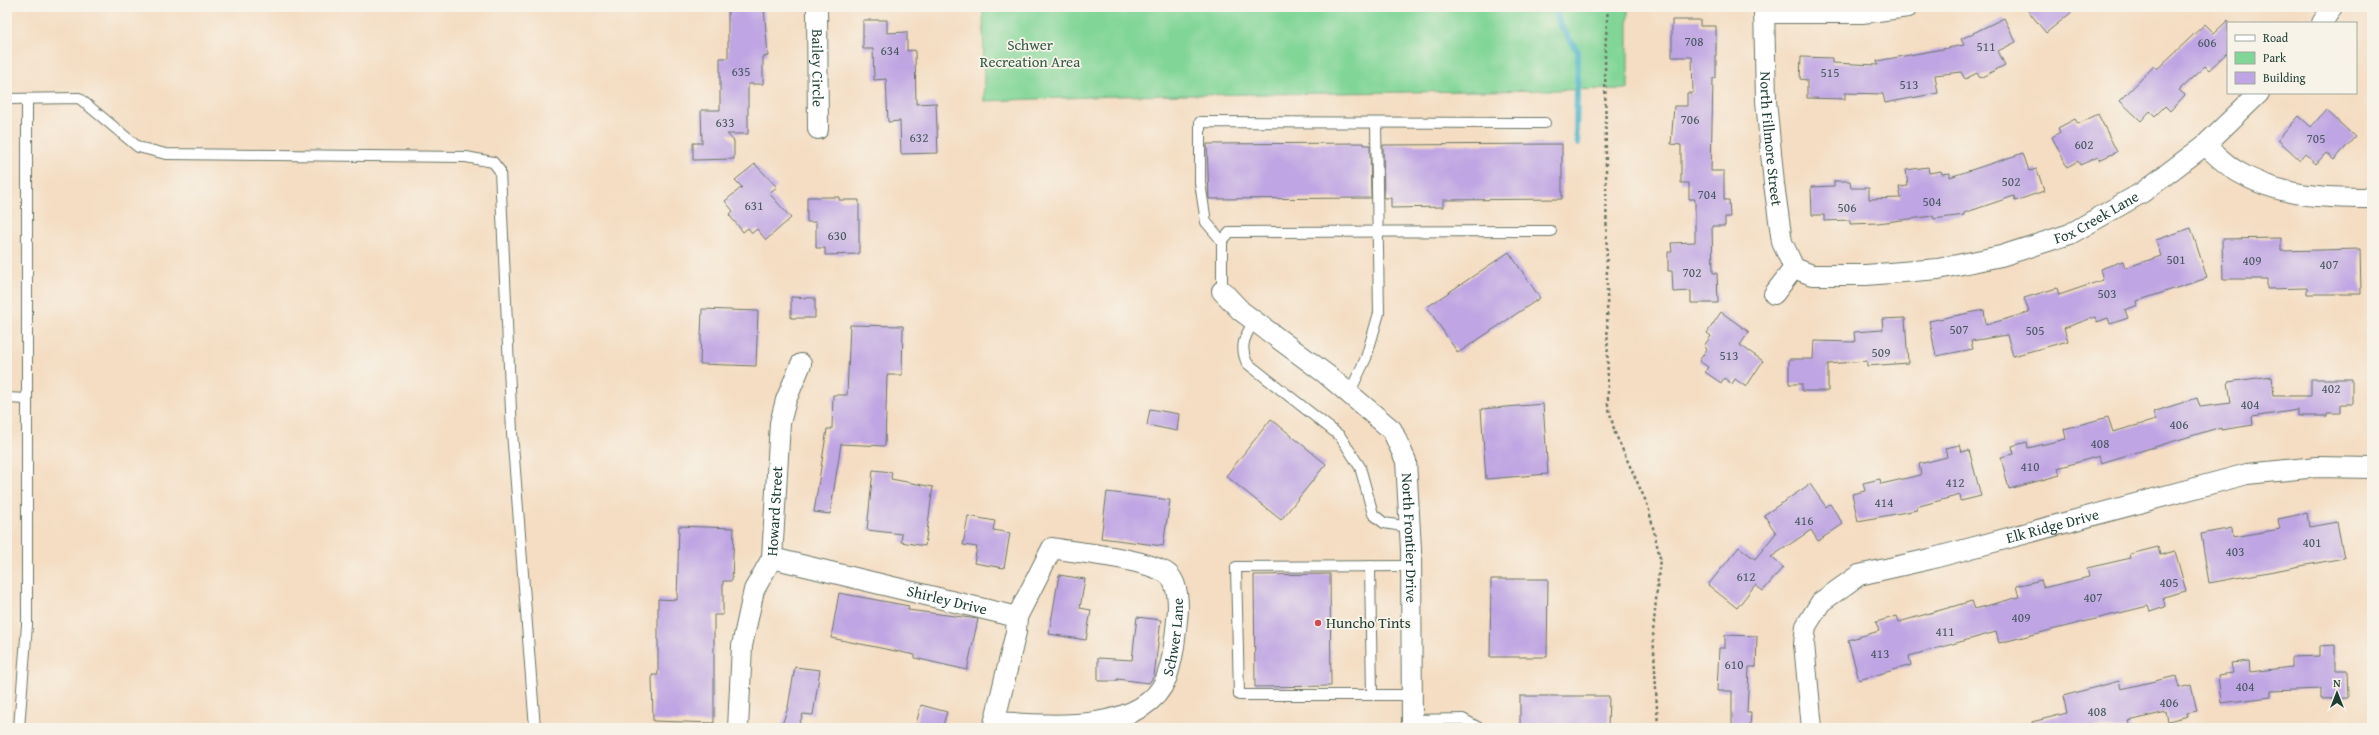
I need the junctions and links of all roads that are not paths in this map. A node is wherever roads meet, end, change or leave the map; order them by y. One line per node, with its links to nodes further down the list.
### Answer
1 (817, 7): 11 (street, Bailey Circle)
2 (1908, 7): 4 (street)
3 (2332, 7): 5 (street)
4 (1764, 10): 17 (street, North Fillmore Street)
5 (2323, 22)
6 (2259, 94): 12 (street, Fox Creek Lane)
7 (7, 99): 8 (lane)
8 (28, 99): 24 (lane); 36 (lane)
9 (1376, 123): 10 (lane); 14 (lane); 16 (lane)
10 (1545, 123)
11 (818, 129)
12 (2204, 145): 13 (street); 17 (street, Fox Creek Lane)
13 (2372, 198)
14 (1378, 231): 15 (lane); 16 (lane); 22 (lane)
15 (1551, 231)
16 (1222, 241): 18 (lane)
17 (1794, 268): 19 (street)
18 (1222, 291): 20 (street, North Frontier Drive)
19 (1774, 294)
20 (1254, 321): 22 (street, North Frontier Drive); 26 (lane)
21 (801, 364): 27 (street, Howard Street)
22 (1350, 394): 26 (street, North Frontier Drive)
23 (7, 398): 24 (lane)
24 (27, 399): 35 (lane)
25 (2372, 468): 39 (street, Elk Ridge Drive)
26 (1409, 527): 29 (street, North Frontier Drive)
27 (772, 558): 30 (street, Shirley Drive); 37 (street, Howard Street)
28 (1370, 566): 29 (lane); 31 (lane); 31 (lane)
29 (1411, 566): 32 (street, North Frontier Drive)
30 (1016, 617): 34 (street); 34 (street, Schwer Lane)
31 (1372, 695): 32 (lane)
32 (1412, 695): 33 (street, North Frontier Drive)
33 (1412, 724): 38 (lane)
34 (994, 725)
35 (19, 728)
36 (535, 728)
37 (738, 728)
38 (1479, 728)
39 (1812, 728)

